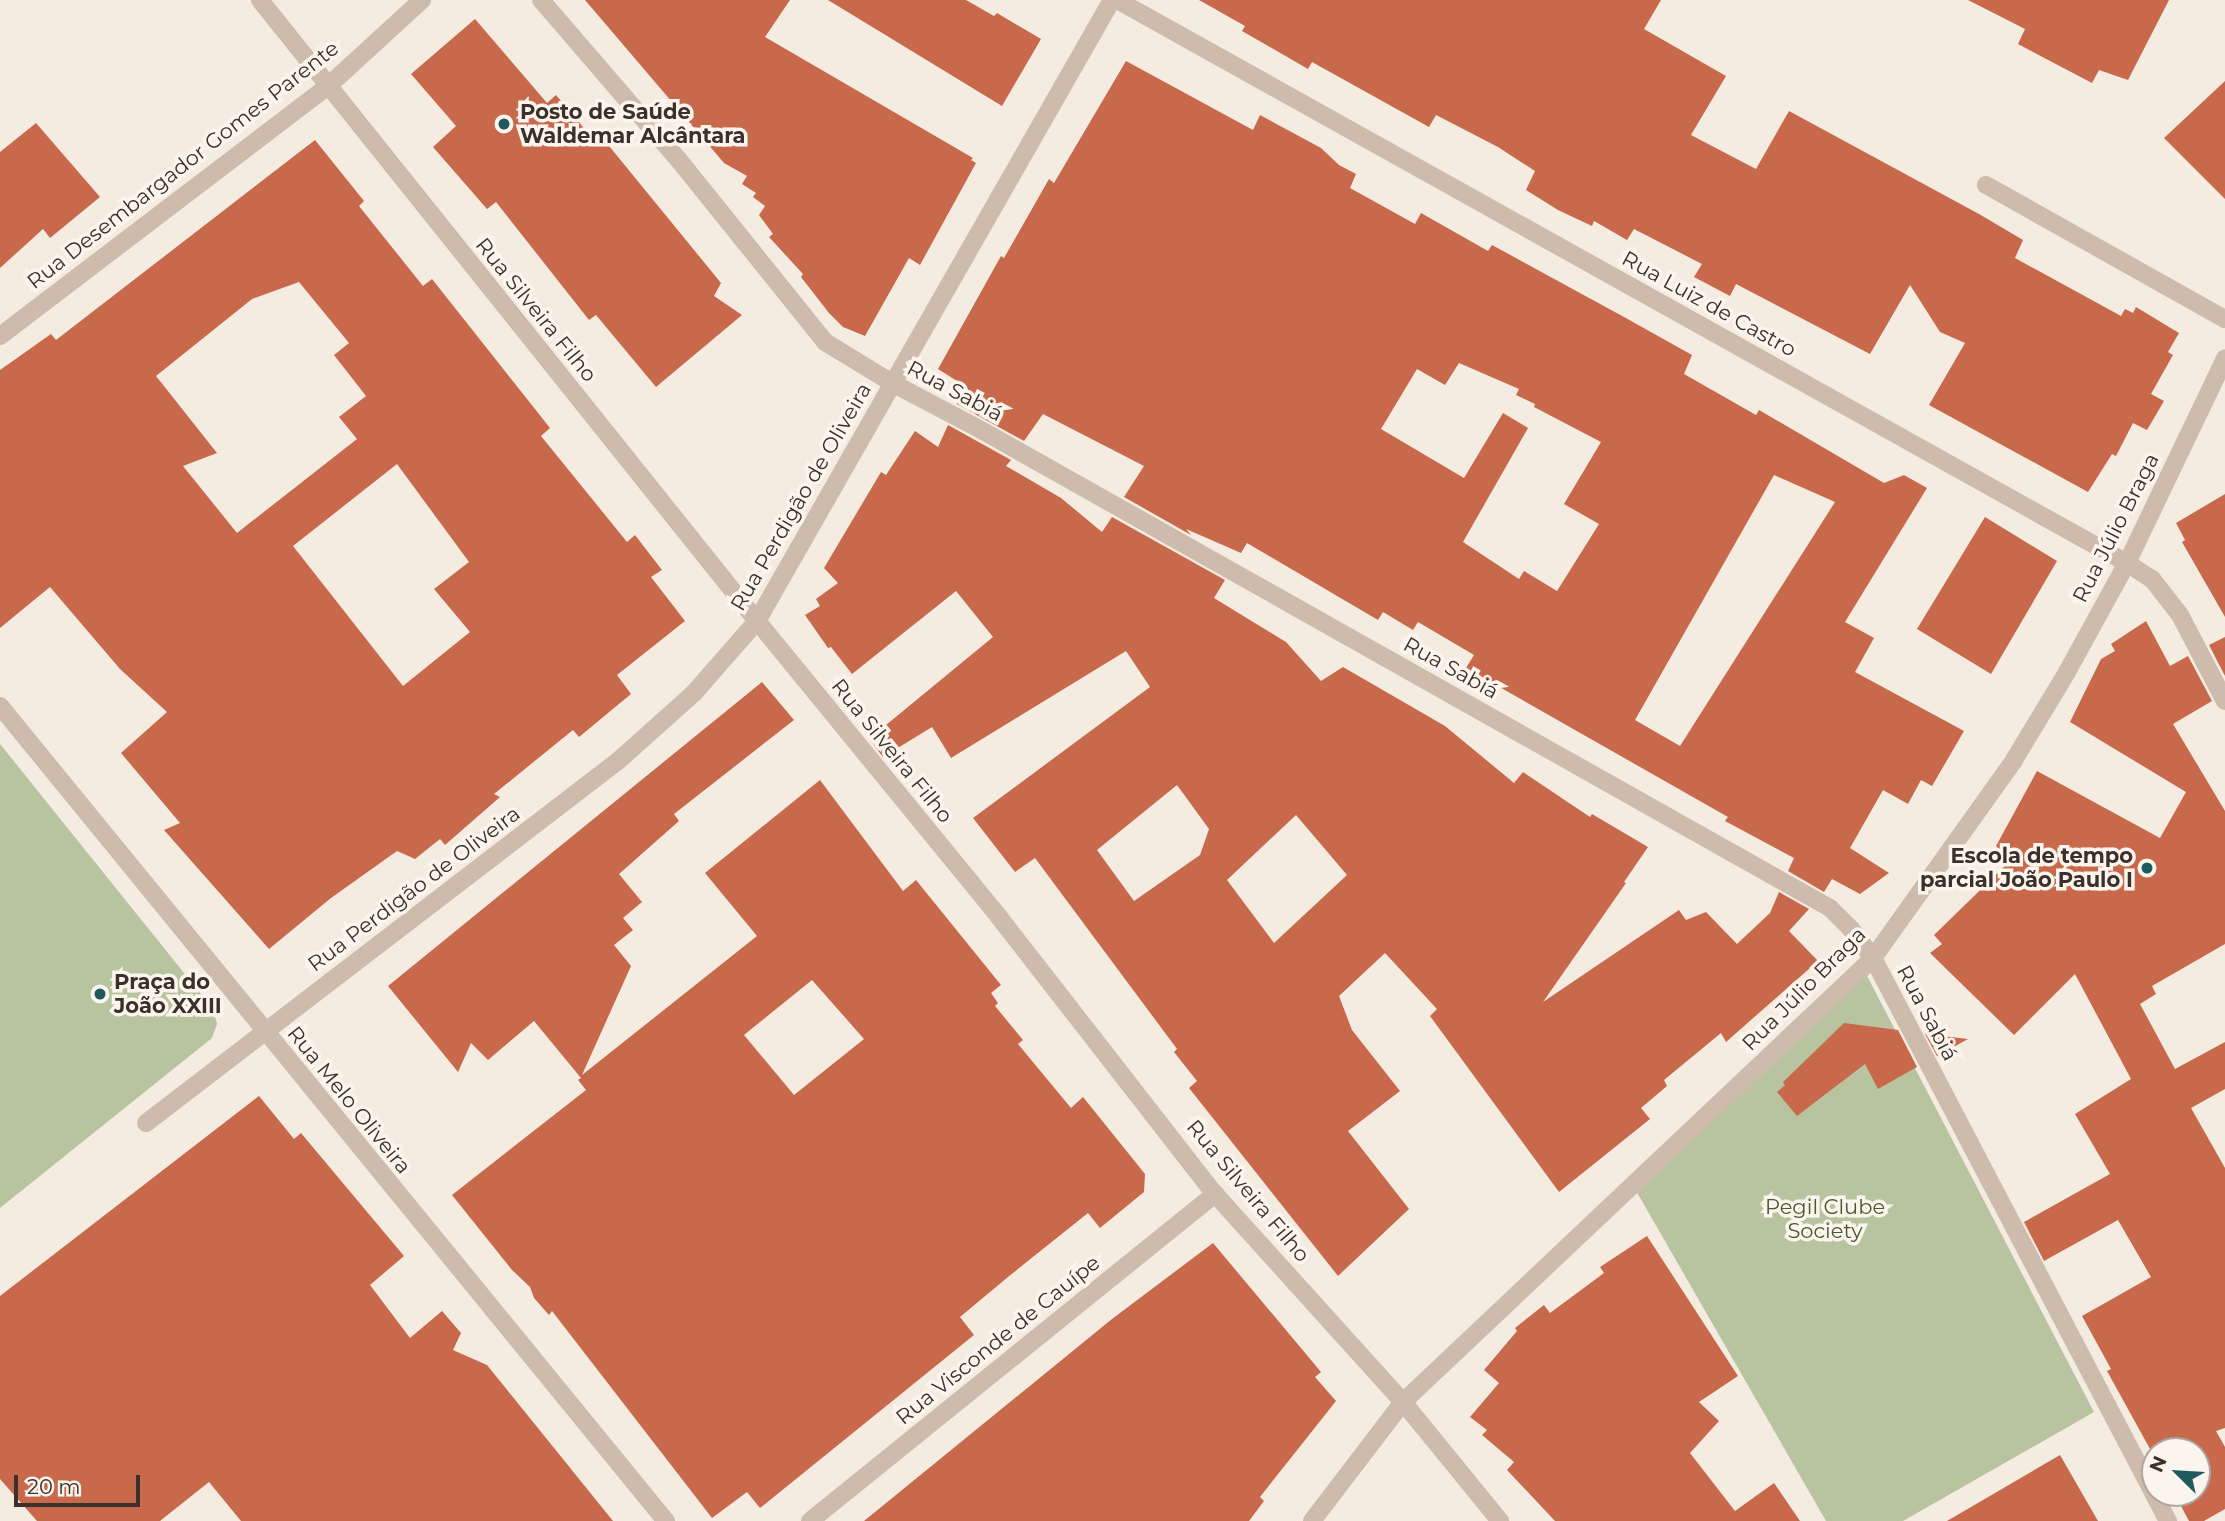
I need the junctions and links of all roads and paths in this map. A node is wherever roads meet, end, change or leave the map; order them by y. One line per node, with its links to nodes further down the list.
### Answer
1 (260, 0): 5 (street, Rua Silveira Filho)
2 (422, 0): 5 (street, Rua Desembargador Gomes Parente)
3 (541, 0): 10 (street, Rua Sabiá)
4 (1115, 0): 10 (street, Rua Perdigão de Oliveira); 11 (street, Rua Luiz de Castro)
5 (327, 87): 8 (street, Rua Desembargador Gomes Parente); 12 (street, Rua Silveira Filho)
6 (1986, 185): 7 (street)
7 (2225, 319)
8 (0, 336)
9 (2225, 358): 11 (street, Rua Júlio Braga)
10 (894, 384): 12 (street, Rua Perdigão de Oliveira); 15 (street, Rua Sabiá)
11 (2127, 563): 13 (street, Rua Luiz de Castro); 15 (street, Rua Júlio Braga)
12 (757, 621): 16 (street, Rua Perdigão de Oliveira); 18 (street, Rua Silveira Filho)
13 (2225, 701)
14 (0, 706): 16 (street, Rua Melo Oliveira)
15 (1873, 958): 19 (street, Rua Júlio Braga); 24 (street, Rua Sabiá)
16 (263, 1032): 17 (street, Rua Perdigão de Oliveira); 20 (street, Rua Melo Oliveira)
17 (146, 1123)
18 (1215, 1194): 19 (street, Rua Silveira Filho); 21 (street, Rua Visconde de Cauípe)
19 (1403, 1402): 22 (street, Rua Júlio Braga); 23 (street, Rua Silveira Filho)
20 (666, 1521)
21 (810, 1521)
22 (1312, 1521)
23 (1500, 1521)
24 (2168, 1521)

